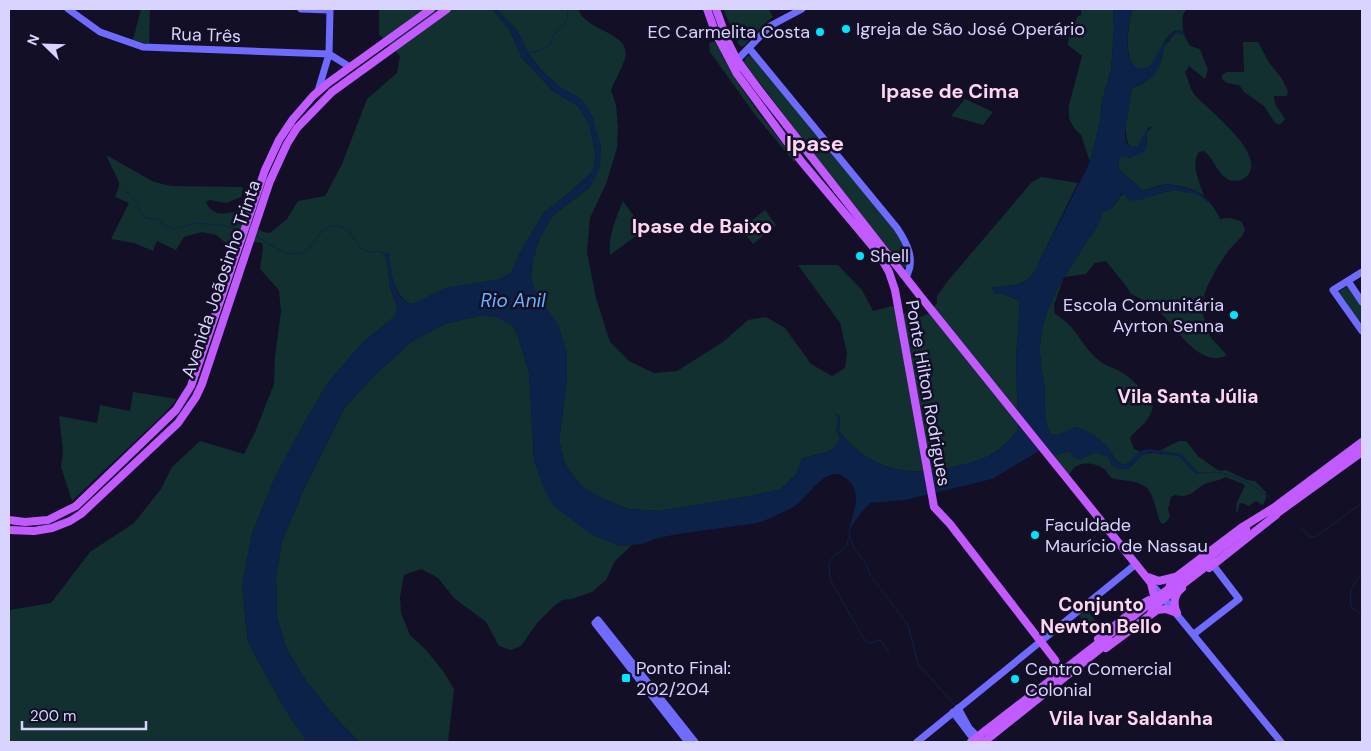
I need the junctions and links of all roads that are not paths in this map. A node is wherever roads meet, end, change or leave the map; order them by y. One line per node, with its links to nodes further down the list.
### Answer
1 (68, 9): 10 (street, Rua Três)
2 (302, 9): 8 (street)
3 (431, 9): 12 (main road, Avenida Joãosinho Trinta)
4 (447, 9): 31 (main road, Avenida Joãosinho Trinta)
5 (707, 9): 14 (main road, Ponte Hilton Rodrigues)
6 (716, 9): 11 (main road)
7 (802, 9): 9 (street)
8 (330, 10): 10 (street)
9 (748, 48): 11 (street); 19 (street)
10 (329, 54): 12 (street, Rua Três); 13 (street)
11 (738, 60): 15 (main road)
12 (350, 66): 13 (main road, Avenida Joãosinho Trinta)
13 (318, 91): 28 (main road, Avenida Joãosinho Trinta)
14 (778, 130): 15 (main road); 16 (main road, Ponte Hilton Rodrigues)
15 (797, 140): 17 (main road)
16 (821, 186): 17 (main road); 43 (main road, Ponte Hilton Rodrigues)
17 (842, 196): 19 (main road)
18 (1362, 272): 20 (street)
19 (906, 277): 32 (main road)
20 (1348, 281): 21 (street); 22 (street)
21 (1362, 302)
22 (1362, 331)
23 (1362, 442): 25 (main road)
24 (1362, 452): 26 (main road)
25 (1278, 505): 30 (main road); 35 (main road)
26 (1276, 515): 30 (main road); 33 (main road)
27 (9, 520): 28 (main road, Avenida Joãosinho Trinta)
28 (25, 522): 31 (main road)
29 (9, 530): 31 (main road, Avenida Joãosinho Trinta)
30 (1248, 531): 42 (main road, bridge)
31 (26, 532)
32 (1136, 564): 34 (main road); 43 (street)
33 (1213, 565): 37 (main road); 41 (street)
34 (1146, 576): 35 (main road); 36 (main road)
35 (1177, 576): 37 (main road)
36 (1151, 583): 38 (main road); 40 (street)
37 (1180, 590): 40 (main road)
38 (1156, 604): 39 (main road); 44 (main road)
39 (1152, 613): 40 (main road); 45 (main road)
40 (1177, 613): 41 (street)
41 (1194, 634): 54 (street)
42 (1108, 639): 44 (main road); 45 (main road)
43 (1041, 642): 46 (main road); 47 (street)
44 (1079, 658): 46 (main road)
45 (1068, 675): 48 (main road)
46 (1054, 677): 48 (main road)
47 (956, 710): 48 (street); 51 (street); 53 (street)
48 (985, 738): 52 (main road, bridge)
49 (688, 742): 50 (street)
50 (695, 742)
51 (916, 742)
52 (971, 742)
53 (976, 742)
54 (1281, 742)

